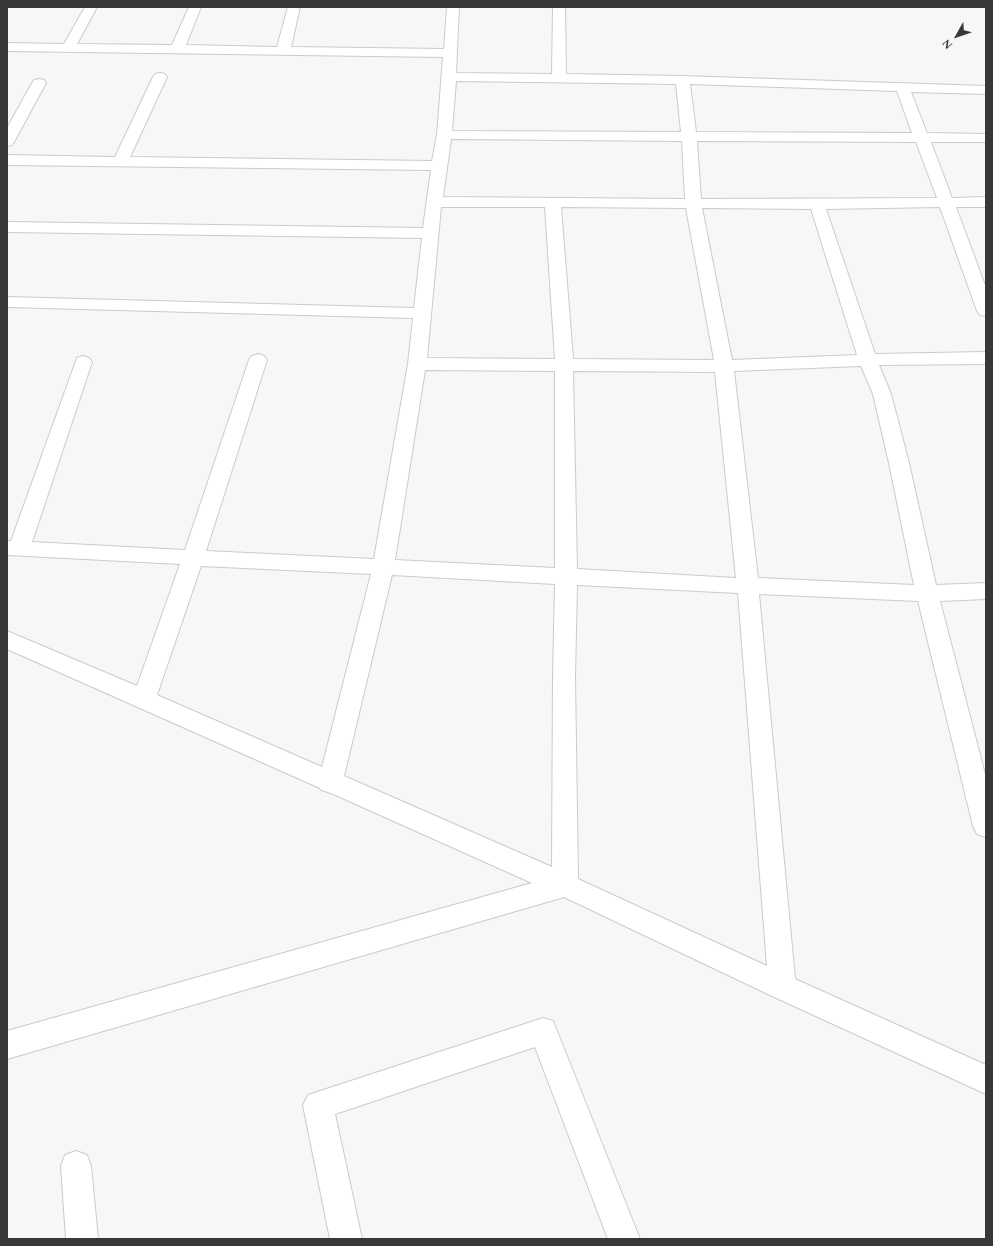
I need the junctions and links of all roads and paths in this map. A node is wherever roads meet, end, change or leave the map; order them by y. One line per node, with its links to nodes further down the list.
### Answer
1 (91, 7): 7 (street)
2 (195, 7): 8 (street)
3 (294, 7): 9 (street)
4 (453, 7): 10 (street)
5 (558, 7): 13 (street)
6 (7, 47): 7 (street)
7 (68, 48): 8 (street)
8 (177, 50): 9 (street)
9 (283, 51): 10 (street)
10 (451, 53): 12 (street)
11 (160, 77): 24 (street)
12 (449, 78): 13 (street); 18 (street)
13 (559, 79): 14 (street)
14 (682, 80): 16 (street); 19 (street)
15 (39, 83): 22 (street)
16 (902, 88): 17 (street); 20 (street)
17 (986, 90)
18 (444, 135): 19 (street); 25 (street)
19 (689, 136): 20 (street); 30 (street)
20 (921, 137): 21 (street); 27 (street)
21 (986, 138)
22 (7, 142)
23 (7, 160): 24 (street)
24 (120, 162): 25 (street)
25 (440, 166): 26 (street)
26 (434, 202): 29 (street); 33 (street)
27 (946, 202): 28 (street); 31 (street); 35 (street)
28 (986, 202)
29 (553, 203): 30 (street); 42 (street)
30 (693, 204): 31 (street); 43 (street)
31 (817, 204): 39 (street)
32 (7, 227): 33 (street)
33 (431, 233): 36 (street)
34 (7, 302): 36 (street)
35 (986, 311)
36 (422, 313): 41 (street)
37 (986, 358): 39 (street)
38 (258, 360): 45 (street)
39 (868, 360): 43 (street); 50 (street)
40 (83, 362): 44 (street)
41 (417, 364): 42 (street); 46 (street)
42 (564, 365): 43 (street); 47 (street)
43 (724, 366): 48 (street)
44 (13, 549): 45 (street)
45 (193, 558): 46 (street); 52 (street)
46 (383, 567): 47 (street); 53 (street)
47 (566, 577): 48 (street); 55 (street)
48 (748, 586): 50 (street); 56 (street)
49 (986, 591): 50 (street)
50 (927, 593): 54 (street)
51 (7, 639): 52 (street)
52 (144, 700): 53 (street)
53 (330, 782): 55 (street)
54 (986, 826)
55 (565, 885): 56 (street); 57 (street)
56 (782, 987): 58 (street)
57 (7, 1045)
58 (986, 1080)
59 (76, 1166): 60 (street)
60 (82, 1239)
61 (346, 1239): 62 (street)
62 (624, 1239)

